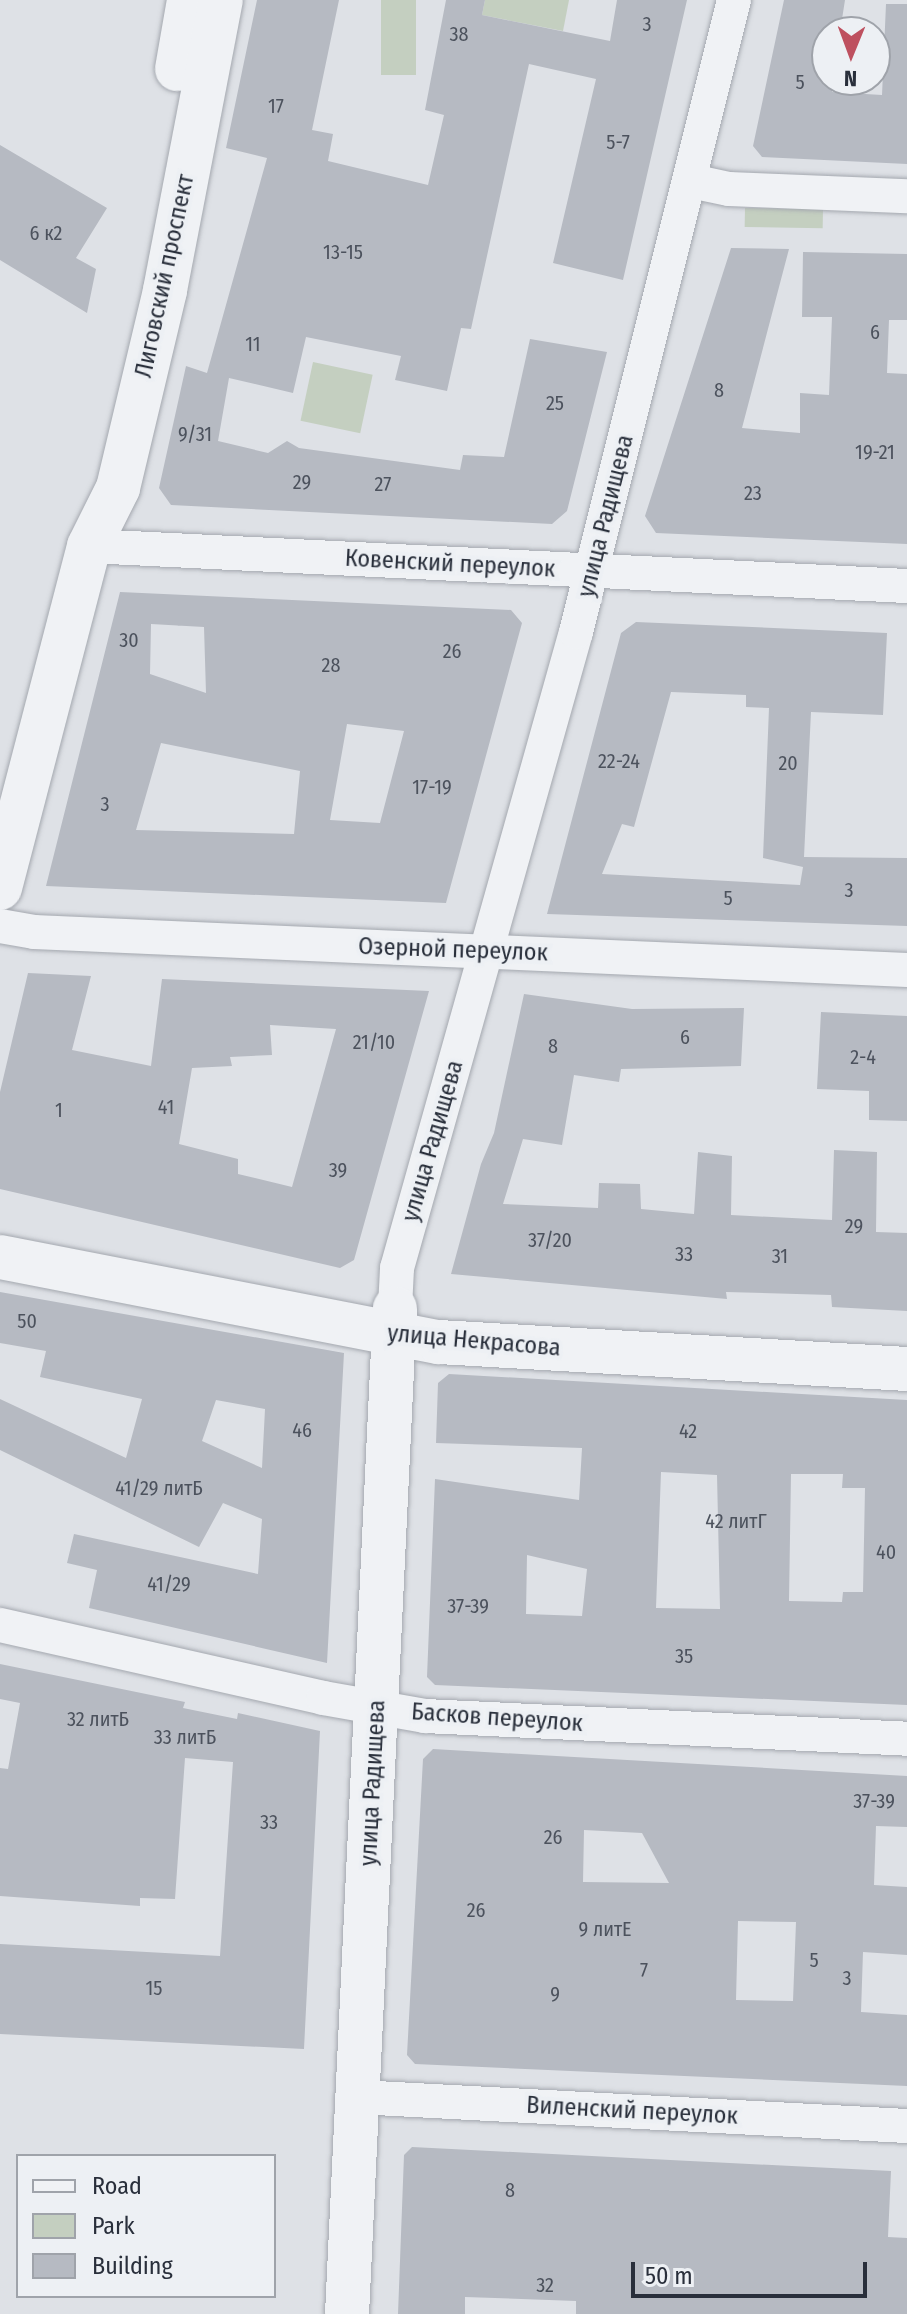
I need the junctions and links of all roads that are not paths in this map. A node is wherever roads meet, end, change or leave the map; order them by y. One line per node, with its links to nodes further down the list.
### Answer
1 (189, 0): 6 (street, Лиговский проспект)
2 (221, 0): 6 (street, Лиговский проспект)
3 (734, 0): 4 (street, улица Радищева)
4 (691, 181): 5 (street); 7 (street, улица Радищева)
5 (907, 196)
6 (89, 546): 7 (street, Ковенский переулок); 9 (street, Лиговский проспект)
7 (592, 571): 8 (street, Ковенский переулок); 11 (street, улица Радищева)
8 (907, 586)
9 (0, 888)
10 (0, 926): 11 (street, Озерной переулок)
11 (487, 951): 12 (street, Озерной переулок); 15 (street, улица Радищева)
12 (907, 970)
13 (0, 1229): 15 (street, улица Некрасова)
14 (0, 1257): 15 (street, улица Некрасова)
15 (395, 1322): 16 (street, улица Некрасова); 17 (street, улица Некрасова); 19 (street, улица Радищева)
16 (907, 1339)
17 (907, 1369)
18 (0, 1625): 19 (street, Басков переулок)
19 (376, 1707): 20 (street, Басков переулок); 21 (street, улица Радищева)
20 (907, 1739)
21 (357, 2097): 22 (street, Виленский переулок); 23 (street, улица Радищева)
22 (907, 2126)
23 (347, 2314)

